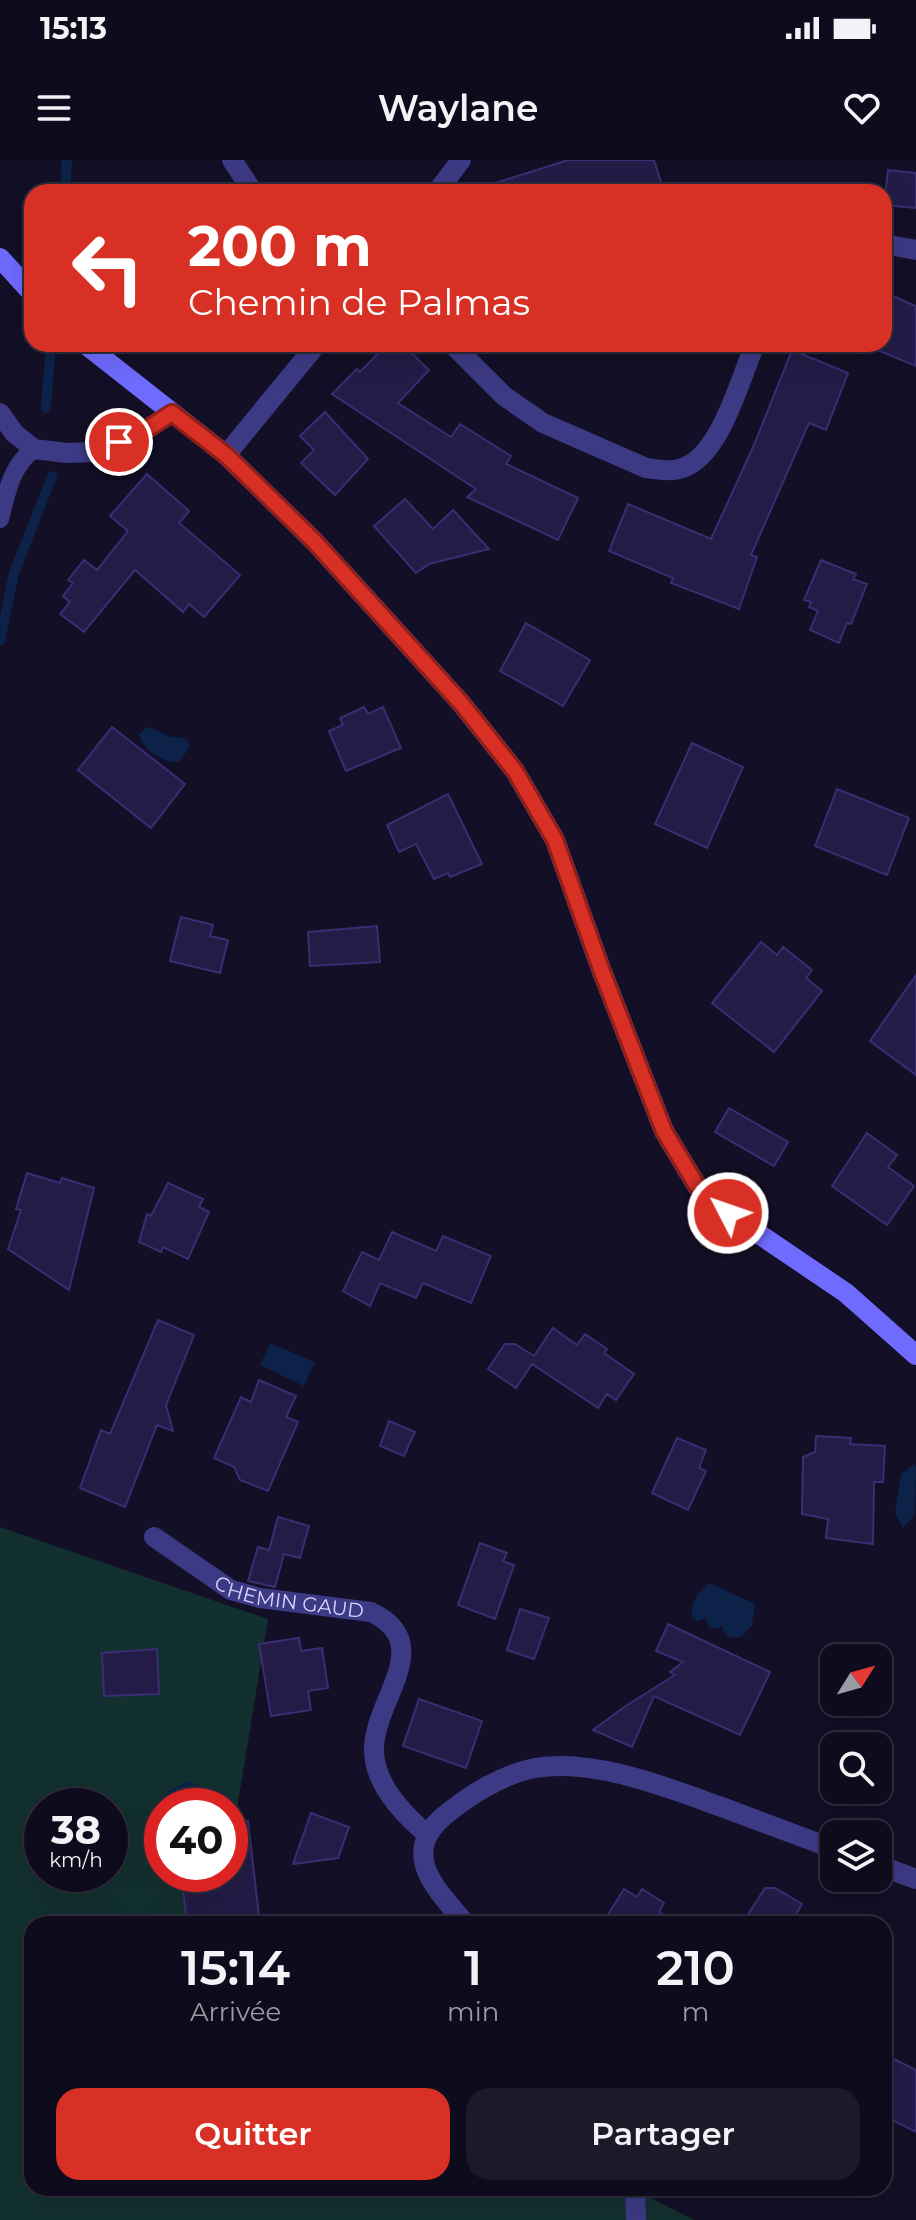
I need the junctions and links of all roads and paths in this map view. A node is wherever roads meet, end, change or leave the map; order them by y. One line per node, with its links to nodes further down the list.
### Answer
1 (232, 160): 3 (street)
2 (461, 160): 4 (street)
3 (248, 184)
4 (443, 184)
5 (892, 246): 6 (street)
6 (916, 250)
7 (2, 261): 8 (street)
8 (24, 284)
9 (95, 352): 14 (street)
10 (310, 352): 16 (street)
11 (460, 352): 12 (street)
12 (752, 352)
13 (0, 413): 15 (street)
14 (172, 413): 15 (street); 16 (street)
15 (34, 449): 17 (lane)
16 (226, 455): 18 (street)
17 (0, 519)
18 (916, 1355)
19 (154, 1537): 20 (street, CHEMIN GAUD)
20 (428, 1835): 21 (street); 24 (street)
21 (820, 1844)
22 (892, 1870): 23 (street)
23 (916, 1879)
24 (460, 1916)
25 (635, 2196): 26 (street)
26 (636, 2220)

